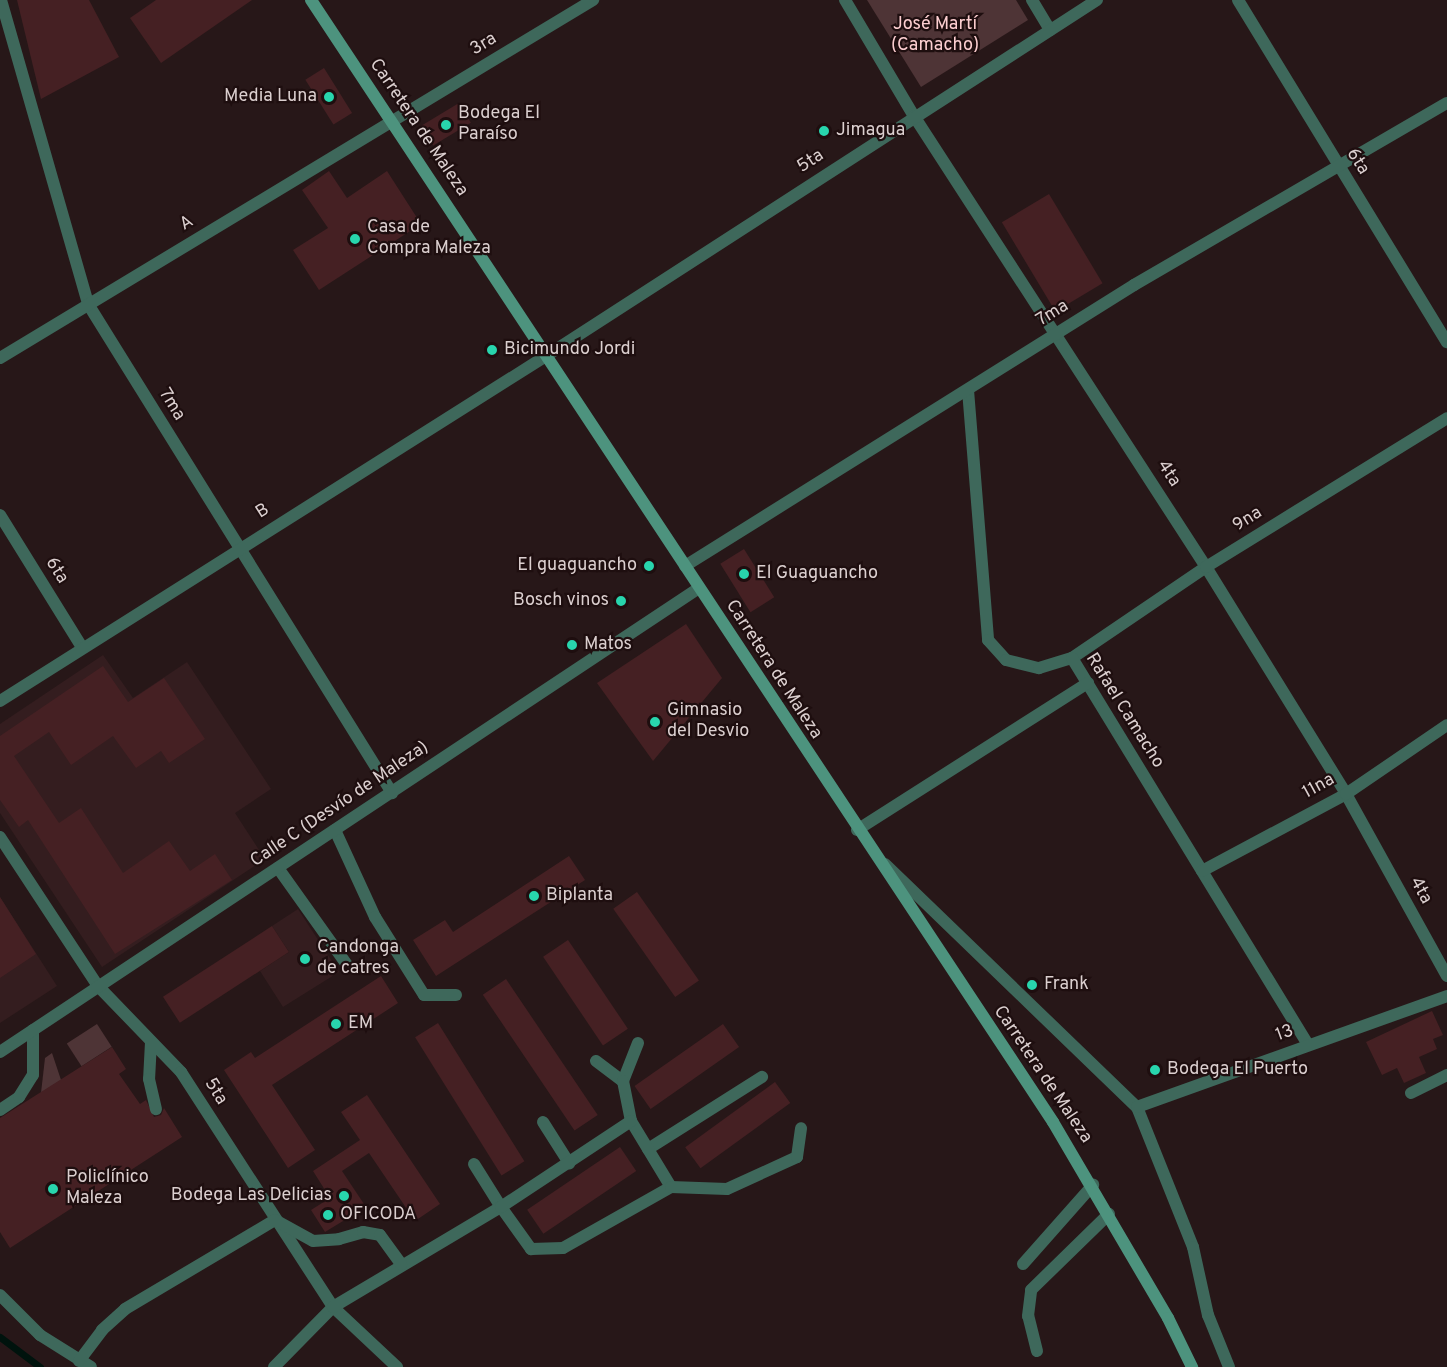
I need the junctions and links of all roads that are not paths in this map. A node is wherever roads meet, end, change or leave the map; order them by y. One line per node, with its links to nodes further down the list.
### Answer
1 (1, 0): 13 (street, 7ma)
2 (311, 0): 11 (main road, Carretera de Maleza)
3 (593, 0): 11 (street, 3ra)
4 (845, 0): 10 (street, 4ta)
5 (1032, 0): 8 (street)
6 (1097, 0): 8 (street, 5ta)
7 (1238, 0): 12 (street, 6ta)
8 (1050, 30): 10 (street, 5ta)
9 (1447, 103): 12 (street, 7ma)
10 (914, 116): 14 (street, 4ta); 16 (street, 5ta)
11 (393, 122): 13 (street, A); 16 (main road, Carretera de Maleza)
12 (1339, 167): 14 (street, 7ma); 15 (street, 6ta)
13 (88, 304): 17 (street, A); 21 (street, 7ma)
14 (1057, 333): 18 (street, 7ma); 23 (street, 4ta)
15 (1447, 342)
16 (546, 356): 21 (street, B); 22 (main road, Carretera de Maleza)
17 (0, 358)
18 (968, 390): 22 (street, 7ma); 26 (street, Rafael Camacho)
19 (1447, 418): 23 (street, 9na)
20 (0, 515): 25 (street, 6ta)
21 (238, 549): 25 (street, B); 30 (street, 7ma)
22 (685, 566): 24 (main road, Carretera de Maleza)
23 (1206, 567): 26 (street, 9na); 31 (street, 4ta)
24 (699, 588): 30 (street, Calle C (Desvío de Maleza)); 33 (main road, Carretera de Maleza)
25 (82, 647): 28 (street, B)
26 (1072, 658): 27 (street, Rafael Camacho)
27 (1088, 683): 33 (street); 37 (street, Rafael Camacho)
28 (0, 701)
29 (1447, 725): 31 (street, 11na)
30 (392, 793): 32 (street, Calle C (Desvío de Maleza))
31 (1346, 794): 37 (street, 11na); 39 (street, 4ta)
32 (335, 830): 36 (street, Calle C (Desvío de Maleza)); 41 (street)
33 (856, 830): 35 (main road, Carretera de Maleza)
34 (0, 837): 40 (street, 5ta)
35 (873, 853): 53 (street); 62 (main road, Carretera de Maleza)
36 (278, 868): 38 (street); 40 (street, Calle C (Desvío de Maleza))
37 (1202, 871): 46 (street, Rafael Camacho)
38 (348, 966)
39 (1447, 976)
40 (98, 986): 43 (street, Calle C (Desvío de Maleza)); 44 (street, 5ta)
41 (456, 995)
42 (1447, 996): 46 (street, 13)
43 (33, 1030): 47 (street, Calle C (Desvío de Maleza)); 55 (street)
44 (151, 1042): 54 (street); 66 (street, 5ta)
45 (638, 1043): 51 (street)
46 (1308, 1045): 53 (street, 13)
47 (0, 1052)
48 (596, 1061): 51 (street)
49 (1447, 1075): 52 (street)
50 (762, 1077): 59 (street)
51 (623, 1081): 56 (street)
52 (1411, 1093)
53 (1137, 1107): 77 (street)
54 (156, 1109)
55 (0, 1110)
56 (631, 1120): 59 (street); 60 (street)
57 (543, 1122): 60 (street)
58 (801, 1128): 63 (street)
59 (648, 1149): 63 (street)
60 (569, 1163): 64 (street)
61 (474, 1164): 64 (street)
62 (1093, 1185): 65 (main road, Carretera de Maleza); 68 (street)
63 (671, 1187): 64 (street)
64 (501, 1207): 67 (street)
65 (1109, 1214): 71 (street); 76 (main road, Carretera de Maleza)
66 (275, 1220): 67 (street); 70 (street, 5ta); 72 (street)
67 (401, 1264): 70 (street)
68 (1023, 1264)
69 (0, 1295): 72 (street)
70 (333, 1307): 74 (street); 75 (street, 5ta)
71 (1037, 1352)
72 (79, 1361): 73 (street)
73 (91, 1367)
74 (274, 1367)
75 (397, 1367)
76 (1192, 1367)
77 (1228, 1367)

